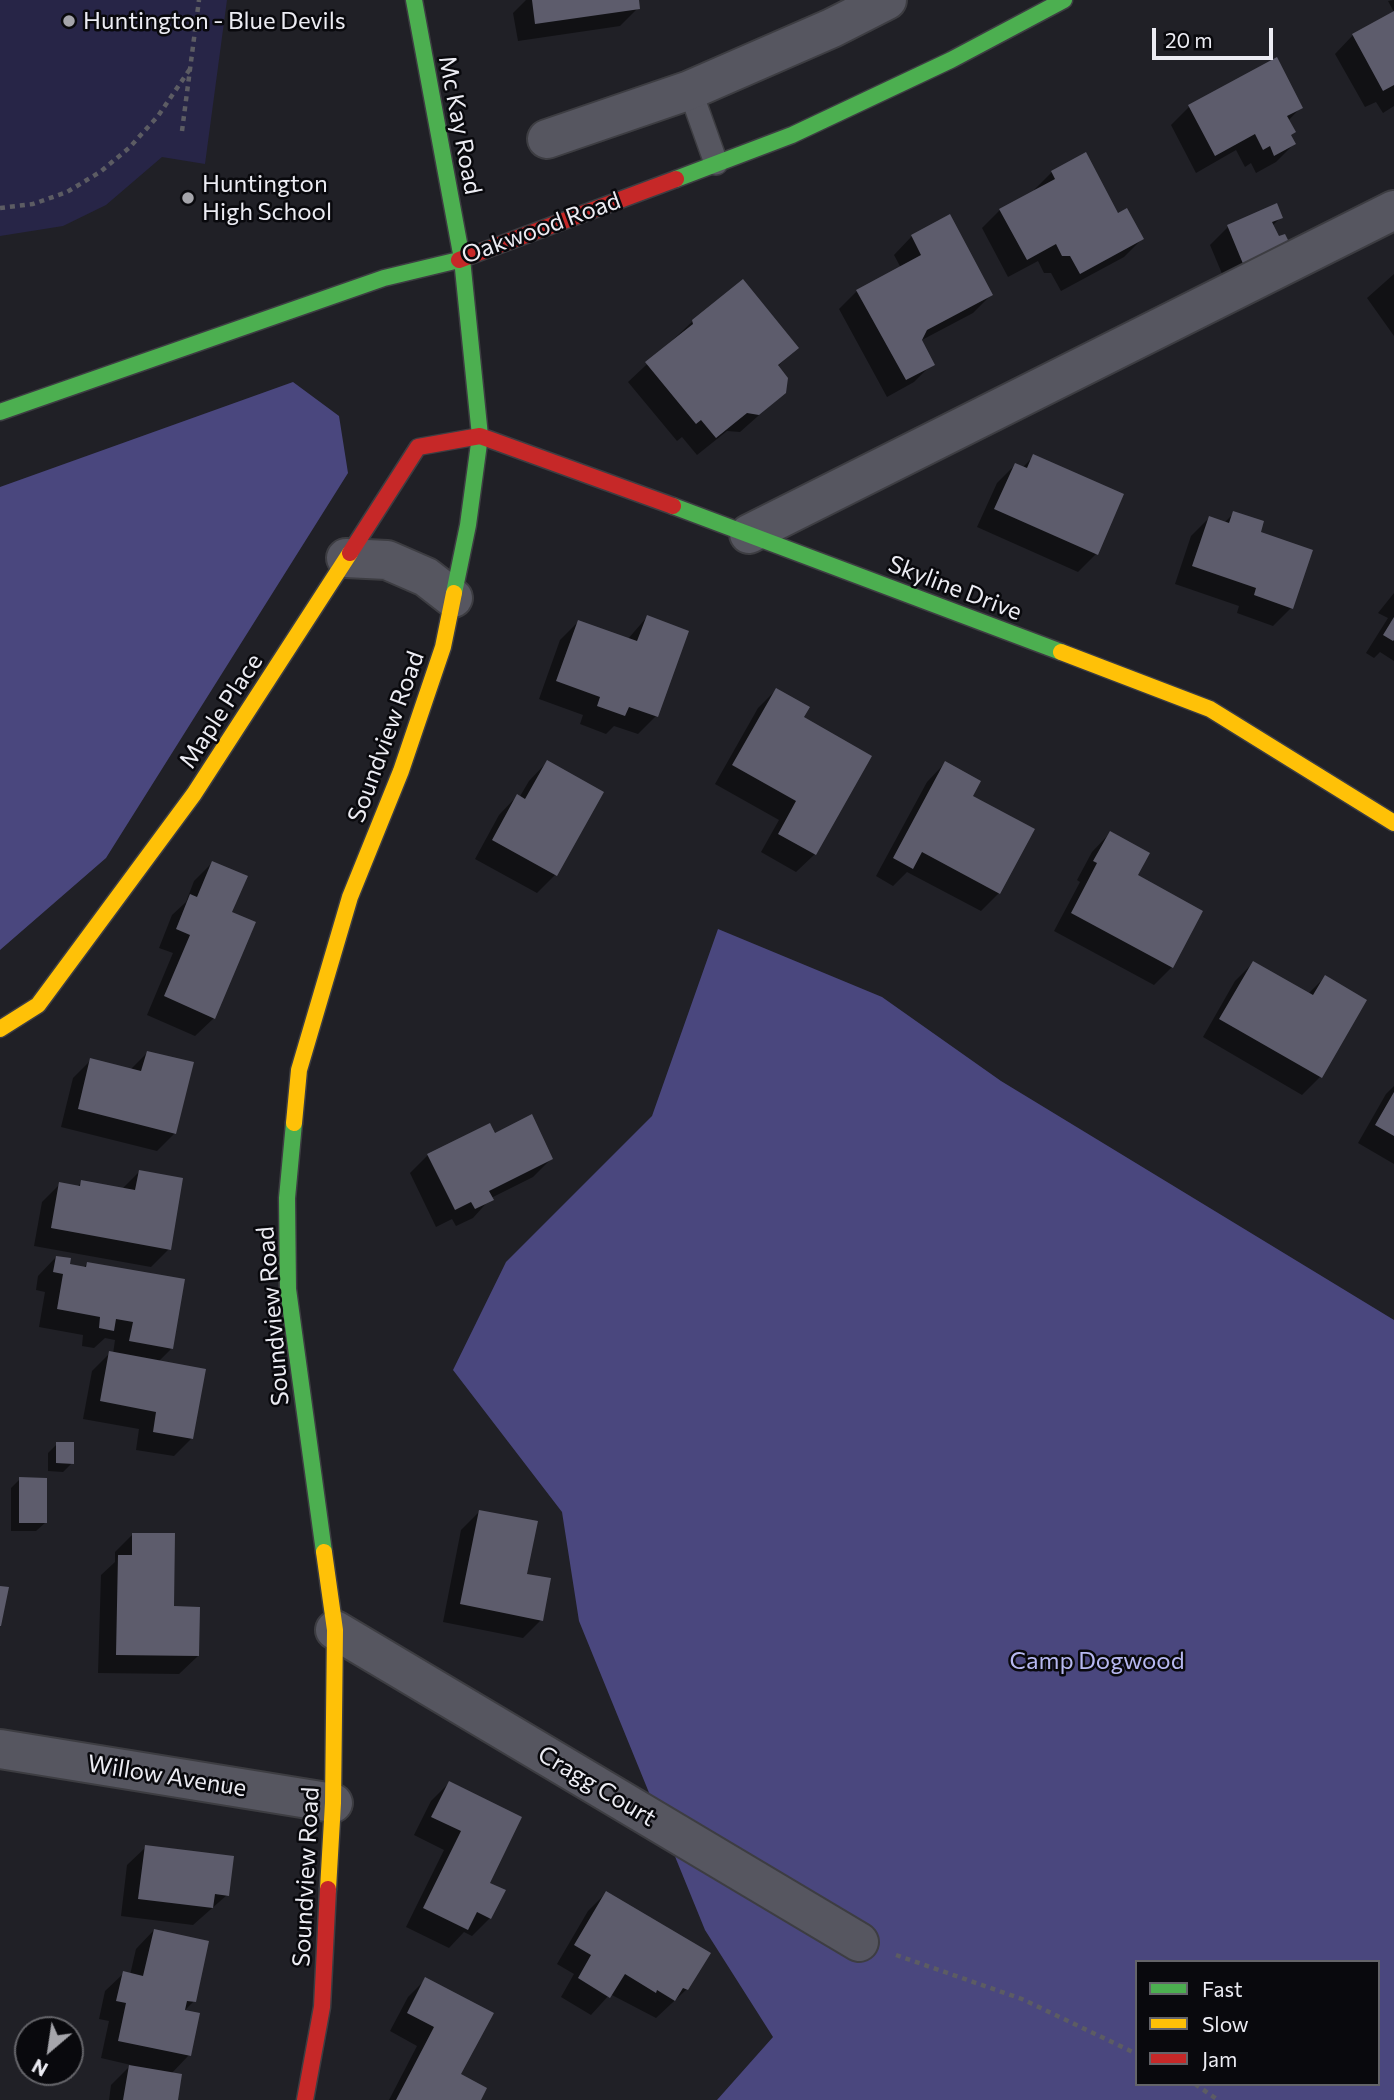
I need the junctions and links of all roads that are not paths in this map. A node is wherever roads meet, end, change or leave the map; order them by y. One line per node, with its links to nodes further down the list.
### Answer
1 (414, 0): 8 (street, Mc Kay Road)
2 (887, 0): 4 (street)
3 (1064, 0): 6 (street, Oakwood Road)
4 (690, 90): 5 (street); 6 (lane)
5 (548, 139)
6 (716, 163): 8 (street, Oakwood Road)
7 (1394, 210): 11 (street)
8 (463, 258): 9 (street, Oakwood Road); 10 (street, Soundview Road)
9 (0, 412)
10 (480, 436): 11 (street, Skyline Drive); 12 (street, Maple Place); 13 (street, Soundview Road)
11 (749, 534): 14 (street, Skyline Drive)
12 (346, 558): 13 (street); 15 (street, Maple Place)
13 (453, 598): 16 (street, Soundview Road)
14 (1394, 823)
15 (0, 1029)
16 (335, 1630): 18 (street, Soundview Road); 19 (street, Cragg Court)
17 (0, 1749): 18 (street, Willow Avenue)
18 (333, 1803): 20 (street, Soundview Road)
19 (859, 1942)
20 (304, 2100)

